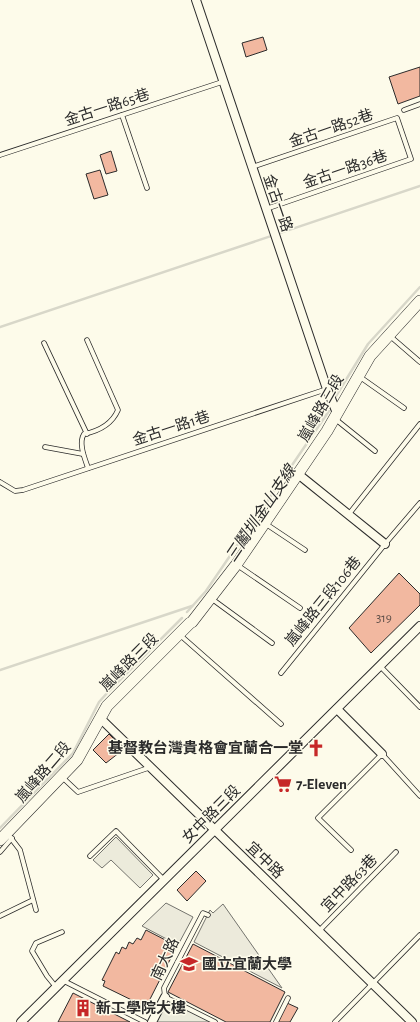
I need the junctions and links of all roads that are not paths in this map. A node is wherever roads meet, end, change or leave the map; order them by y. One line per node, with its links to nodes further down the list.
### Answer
1 (196, 0): 2 (street, 金古一路)
2 (222, 82): 5 (lane, 金古一路65巷); 8 (street, 金古一路)
3 (420, 104): 4 (lane)
4 (404, 110)
5 (122, 115): 7 (lane, 金古一路65巷); 9 (lane)
6 (404, 139): 8 (lane, 金古一路52巷); 10 (lane, 金古一路36巷)
7 (0, 155)
8 (252, 168): 10 (street, 金古一路)
9 (147, 188)
10 (266, 209): 17 (street, 金古一路)
11 (420, 301): 12 (street, 嵐峰路三段)
12 (388, 335): 15 (lane); 16 (street, 嵐峰路三段)
13 (87, 340): 21 (lane)
14 (44, 343): 21 (lane)
15 (420, 362)
16 (358, 375): 18 (lane); 19 (street, 嵐峰路三段)
17 (327, 389): 19 (street, 金古一路); 25 (lane, 金古一路1巷)
18 (404, 408)
19 (335, 416): 23 (lane); 26 (street, 嵐峰路三段)
20 (420, 424): 29 (lane)
21 (87, 434): 24 (lane)
22 (45, 448): 24 (lane)
23 (375, 451)
24 (83, 454): 25 (lane)
25 (88, 468): 27 (lane, 金古一路1巷)
26 (298, 474): 29 (street); 30 (street, 嵐峰路三段)
27 (0, 482)
28 (420, 503): 31 (lane, 嵐峰路三段106巷)
29 (349, 515): 31 (street)
30 (265, 523): 32 (lane); 33 (street, 嵐峰路三段)
31 (384, 544): 40 (lane, 嵐峰路三段106巷)
32 (305, 550)
33 (236, 565): 34 (street, 嵐峰路三段); 35 (lane)
34 (211, 599): 37 (street, 嵐峰路三段); 38 (lane)
35 (300, 608)
36 (420, 626): 39 (street, 女中路三段)
37 (179, 634): 43 (street, 嵐峰路三段); 44 (lane)
38 (272, 643)
39 (380, 666): 41 (lane); 42 (street, 女中路三段)
40 (281, 673)
41 (420, 707)
42 (337, 709): 45 (street); 49 (street, 女中路三段)
43 (100, 718): 46 (street, 宜中路); 47 (street, 嵐峰路二段)
44 (282, 724)
45 (382, 754): 48 (lane); 51 (lane)
46 (150, 767): 47 (lane); 49 (street, 宜中路)
47 (62, 777): 50 (street, 嵐峰路二段)
48 (420, 796)
49 (214, 830): 55 (street, 女中路三段); 61 (street, 宜中路)
50 (6, 837): 52 (lane); 56 (lane)
51 (351, 850)
52 (0, 852)
53 (396, 852): 61 (lane, 宜中路63巷)
54 (90, 856): 55 (lane)
55 (164, 880): 63 (street, 女中路三段)
56 (33, 900): 57 (lane); 59 (lane)
57 (36, 910)
58 (208, 915): 66 (lane, 南大路)
59 (0, 916)
60 (62, 932): 65 (lane)
61 (318, 932): 64 (street, 宜中路)
62 (420, 936): 64 (lane)
63 (63, 980): 65 (street, 女中路三段); 70 (lane)
64 (373, 984): 68 (street, 宜中路); 74 (lane)
65 (56, 987): 69 (street, 女中路三段)
66 (165, 997): 71 (street, 南大路); 72 (lane)
67 (288, 998): 73 (lane)
68 (410, 1021)
69 (21, 1022)
70 (145, 1022)
71 (152, 1022)
72 (215, 1022)
73 (276, 1022)
74 (335, 1022)

